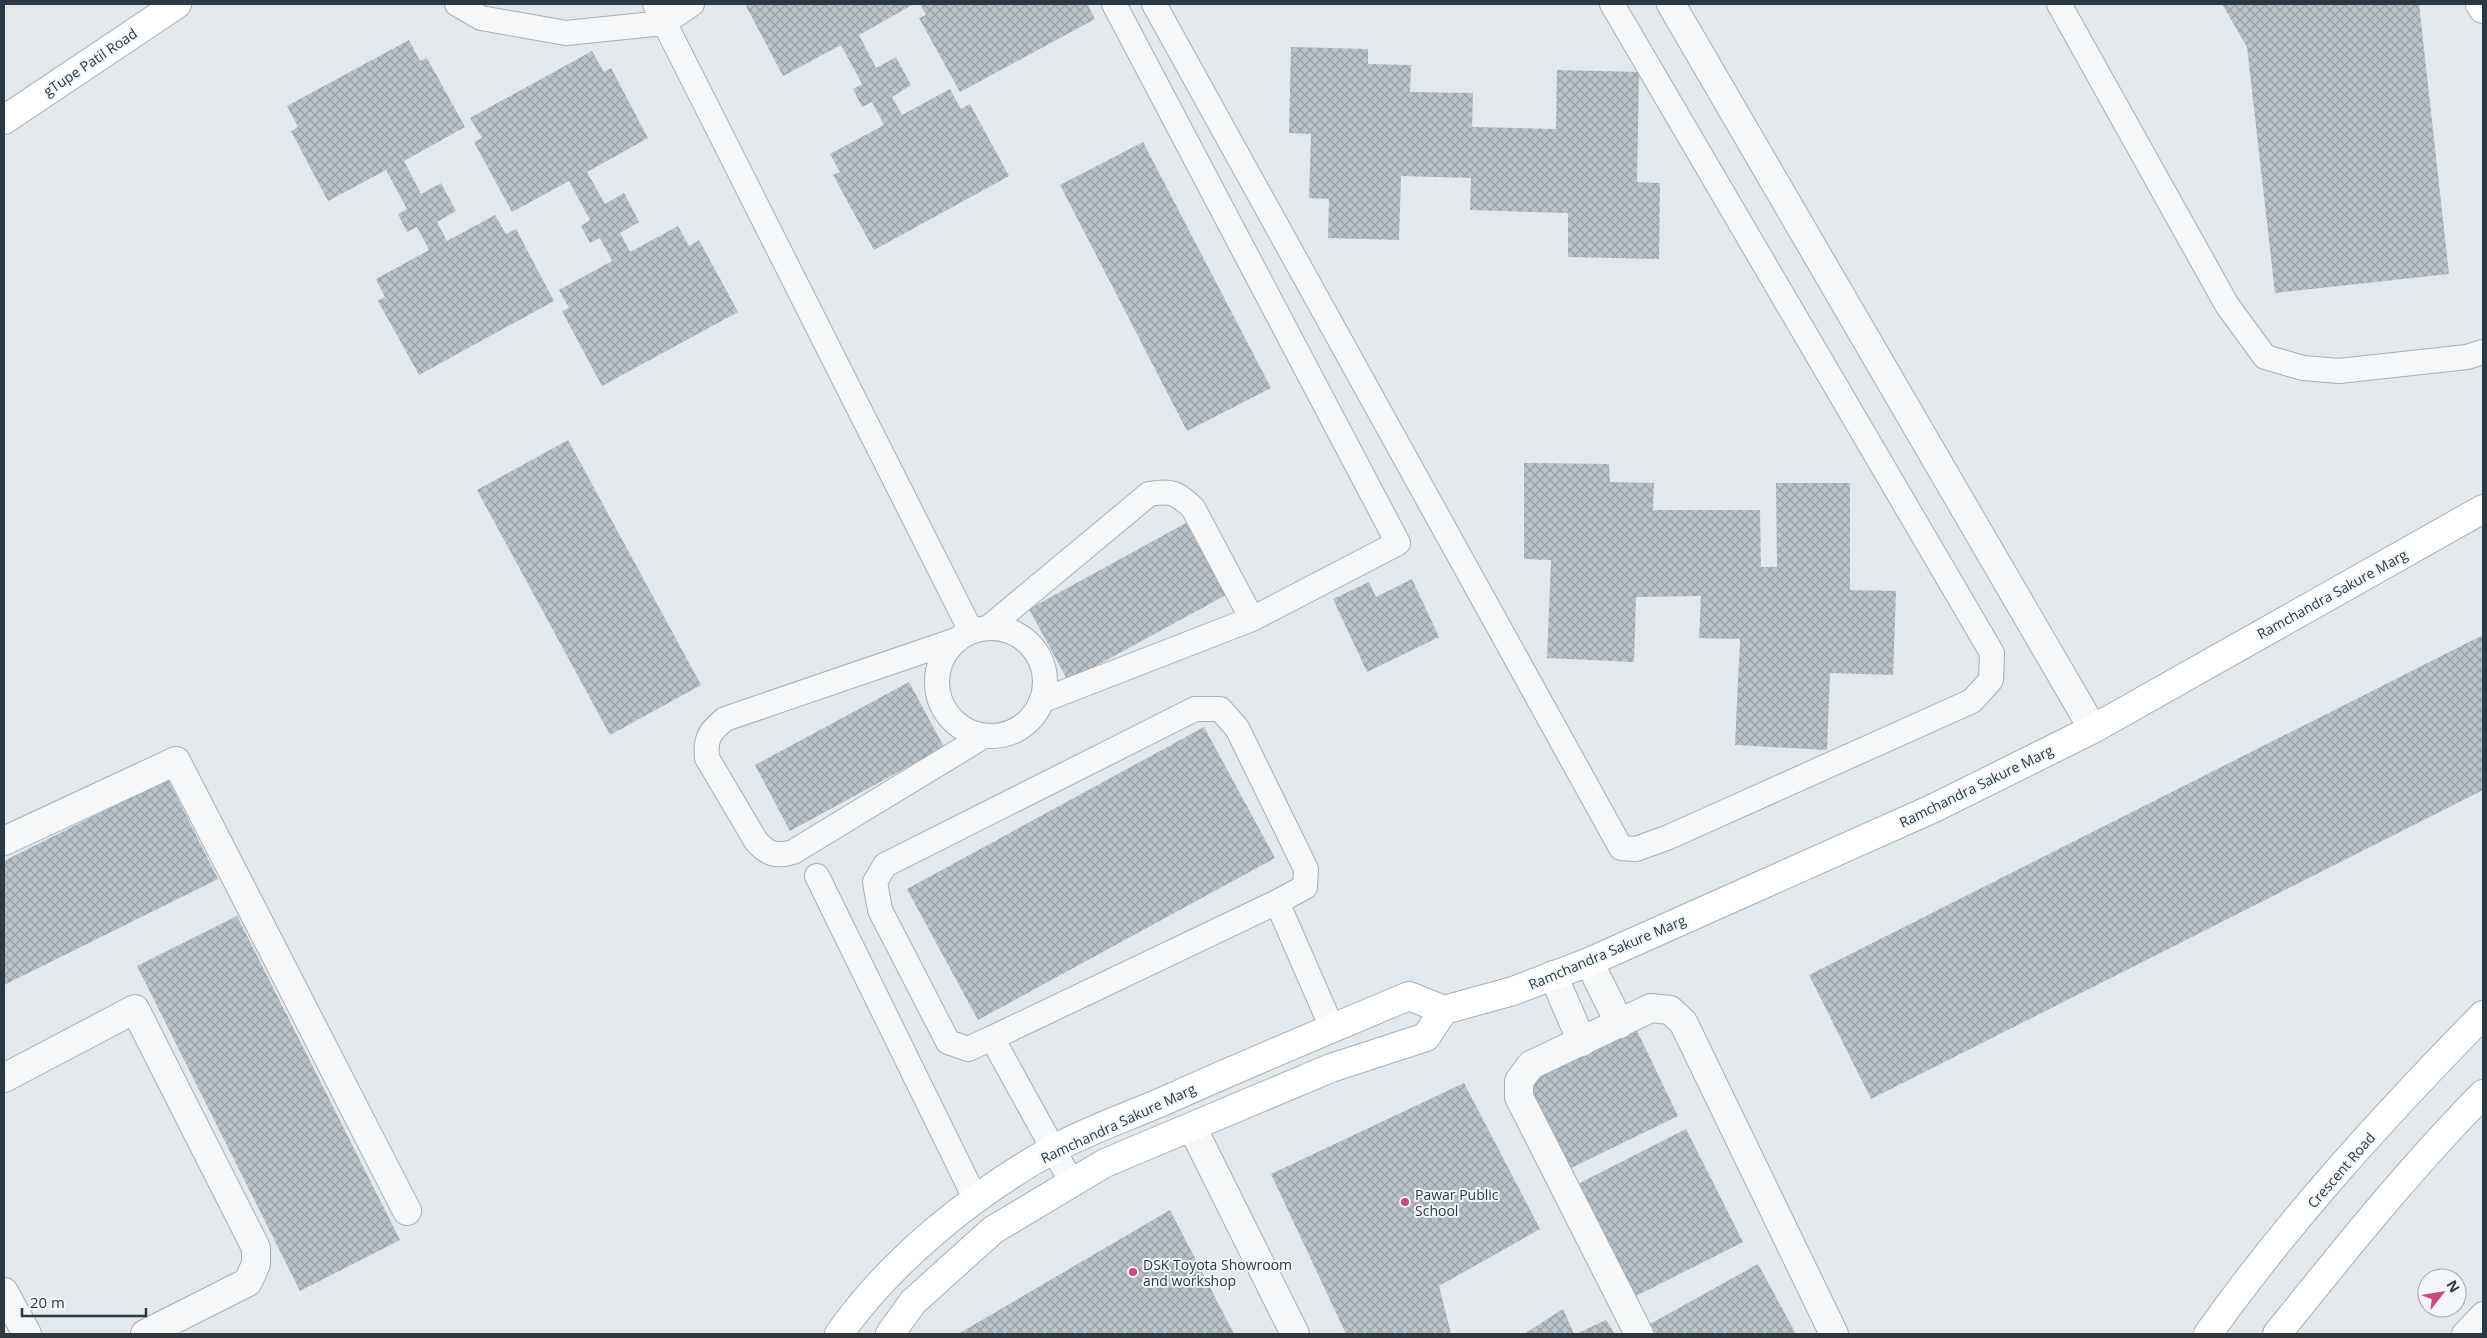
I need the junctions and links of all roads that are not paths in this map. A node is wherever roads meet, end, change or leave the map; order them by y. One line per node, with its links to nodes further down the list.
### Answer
1 (176, 4): 12 (street, gTupe Patil Road)
2 (457, 4): 11 (lane)
3 (692, 4): 11 (lane)
4 (1114, 4): 15 (lane)
5 (1154, 4): 6 (lane)
6 (1612, 4)
7 (1671, 4): 18 (street)
8 (2059, 4): 13 (lane)
9 (2480, 4): 10 (street)
10 (2483, 9)
11 (660, 14): 16 (lane)
12 (4, 120)
13 (2483, 352)
14 (2483, 509): 18 (street, Ramchandra Sakure Marg)
15 (1252, 619): 16 (lane); 17 (lane)
16 (972, 633): 17 (lane); 19 (lane); 19 (lane)
17 (1041, 702): 19 (lane)
18 (2093, 728): 23 (street, Ramchandra Sakure Marg)
19 (984, 736)
20 (4, 841): 37 (street)
21 (817, 876): 36 (lane)
22 (1278, 902): 28 (lane); 29 (lane); 29 (lane)
23 (1589, 962): 24 (street, Ramchandra Sakure Marg); 27 (street)
24 (1553, 976): 25 (street, Ramchandra Sakure Marg); 30 (street)
25 (1444, 1010): 28 (street, Ramchandra Sakure Marg); 33 (street)
26 (2483, 1015): 47 (street, Crescent Road)
27 (1620, 1024): 30 (street); 46 (street)
28 (1332, 1028): 34 (street, Ramchandra Sakure Marg)
29 (992, 1038): 34 (lane)
30 (1582, 1042): 45 (street)
31 (4, 1078): 41 (street)
32 (2483, 1094): 48 (street)
33 (1192, 1127): 35 (street); 44 (street)
34 (1053, 1150): 35 (lane); 36 (street, Ramchandra Sakure Marg)
35 (1072, 1183): 43 (street)
36 (975, 1198): 42 (street, Ramchandra Sakure Marg)
37 (407, 1211)
38 (4, 1292): 40 (street)
39 (2483, 1314): 49 (lane)
40 (27, 1334)
41 (145, 1334)
42 (839, 1334)
43 (890, 1334)
44 (1295, 1334)
45 (1639, 1334)
46 (1834, 1334)
47 (2208, 1334)
48 (2277, 1334)
49 (2464, 1334)

